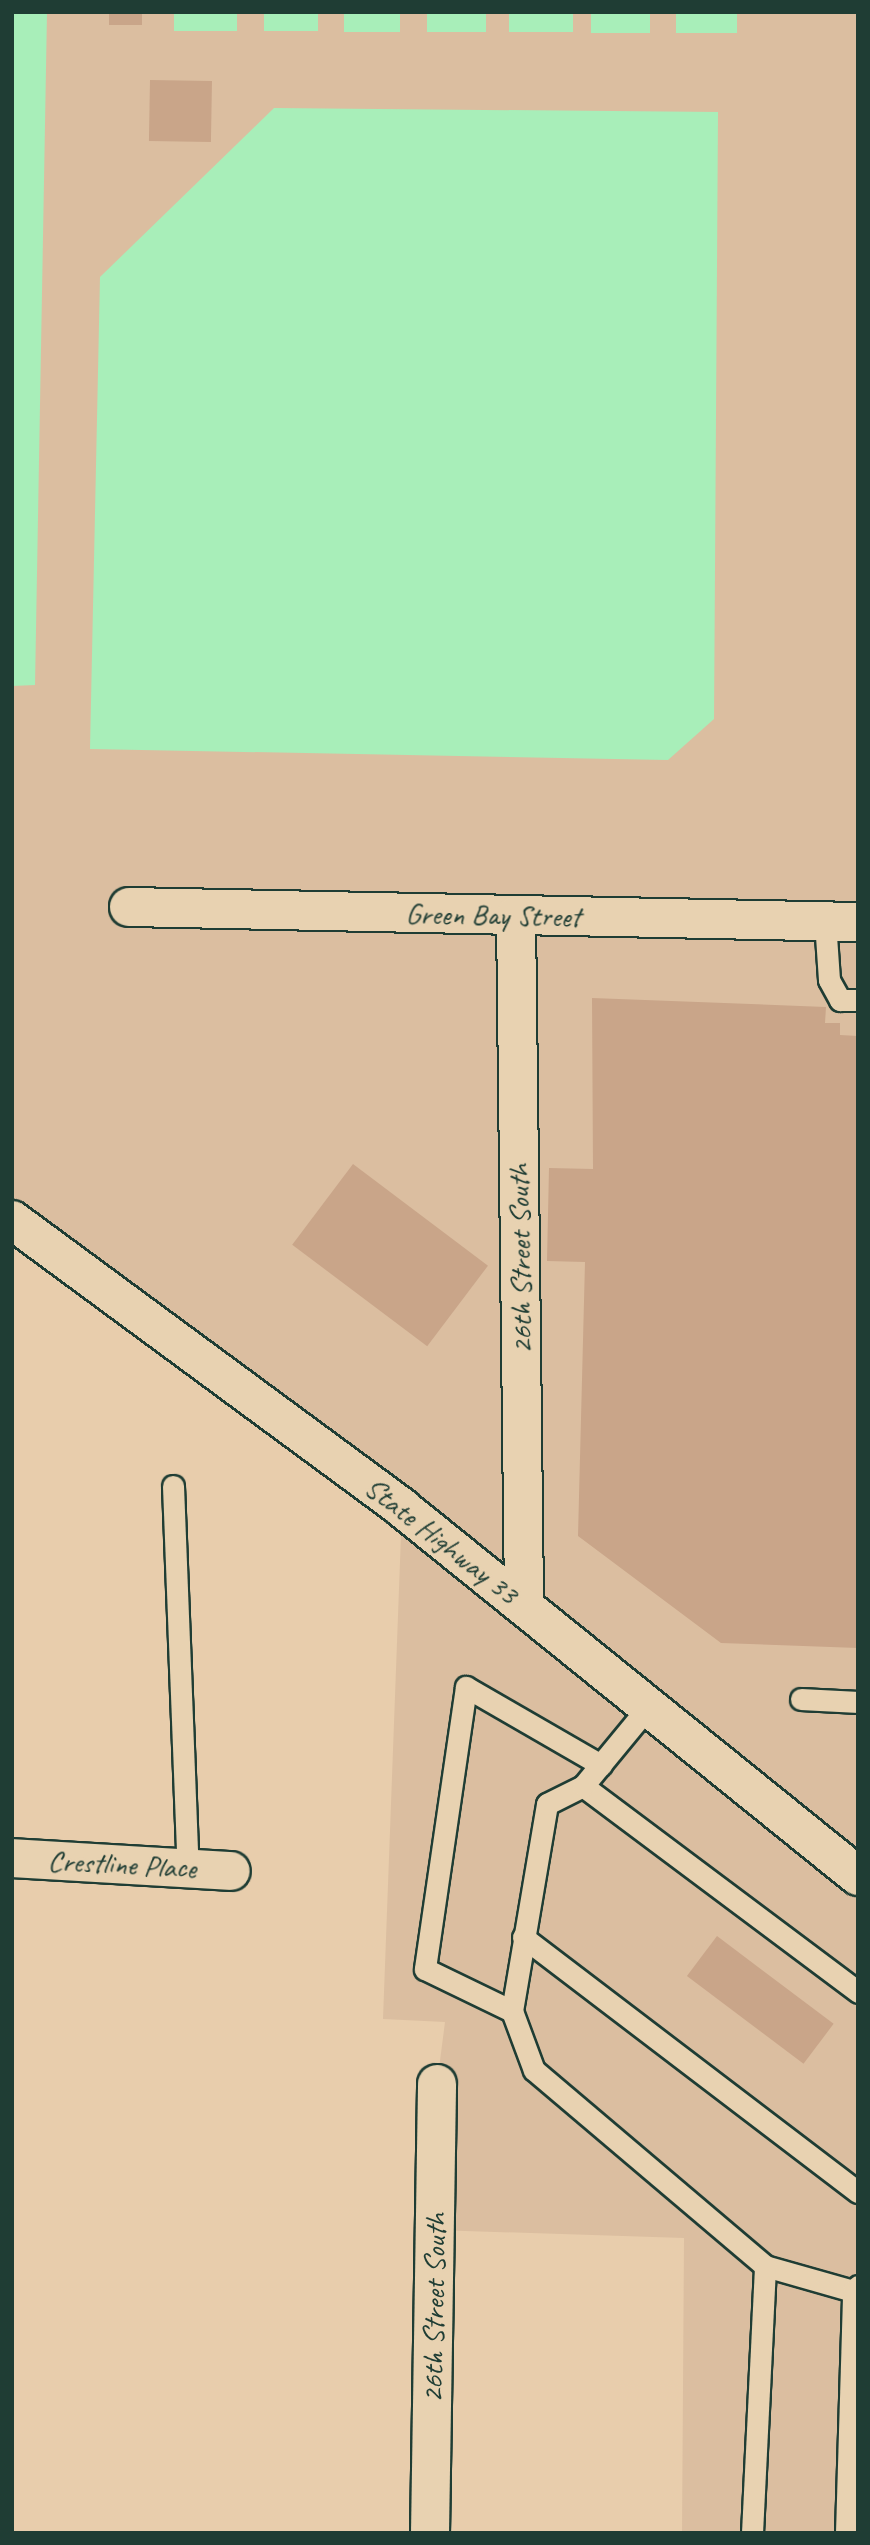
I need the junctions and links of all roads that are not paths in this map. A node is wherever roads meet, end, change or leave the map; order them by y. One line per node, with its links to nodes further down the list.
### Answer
1 (129, 907): 2 (street, Green Bay Street)
2 (516, 915): 3 (street, Green Bay Street); 7 (street, 26th Street South)
3 (841, 922): 4 (lane)
4 (858, 1000)
5 (12, 1220): 7 (street, State Highway 33)
6 (173, 1486): 14 (lane)
7 (524, 1604): 10 (street, State Highway 33)
8 (800, 1699): 9 (lane)
9 (858, 1702)
10 (649, 1706): 11 (lane); 16 (street, State Highway 33)
11 (601, 1765): 12 (lane); 19 (lane)
12 (583, 1786): 17 (lane); 18 (lane)
13 (12, 1858): 14 (street, Crestline Place)
14 (188, 1868): 15 (street, Crestline Place)
15 (231, 1871)
16 (858, 1876)
17 (523, 1937): 19 (lane); 21 (lane)
18 (858, 1992)
19 (512, 2011): 22 (lane)
20 (437, 2084): 24 (street, 26th Street South)
21 (858, 2192)
22 (765, 2266): 23 (lane); 25 (lane)
23 (855, 2288): 26 (lane)
24 (430, 2533)
25 (752, 2533)
26 (846, 2533)

